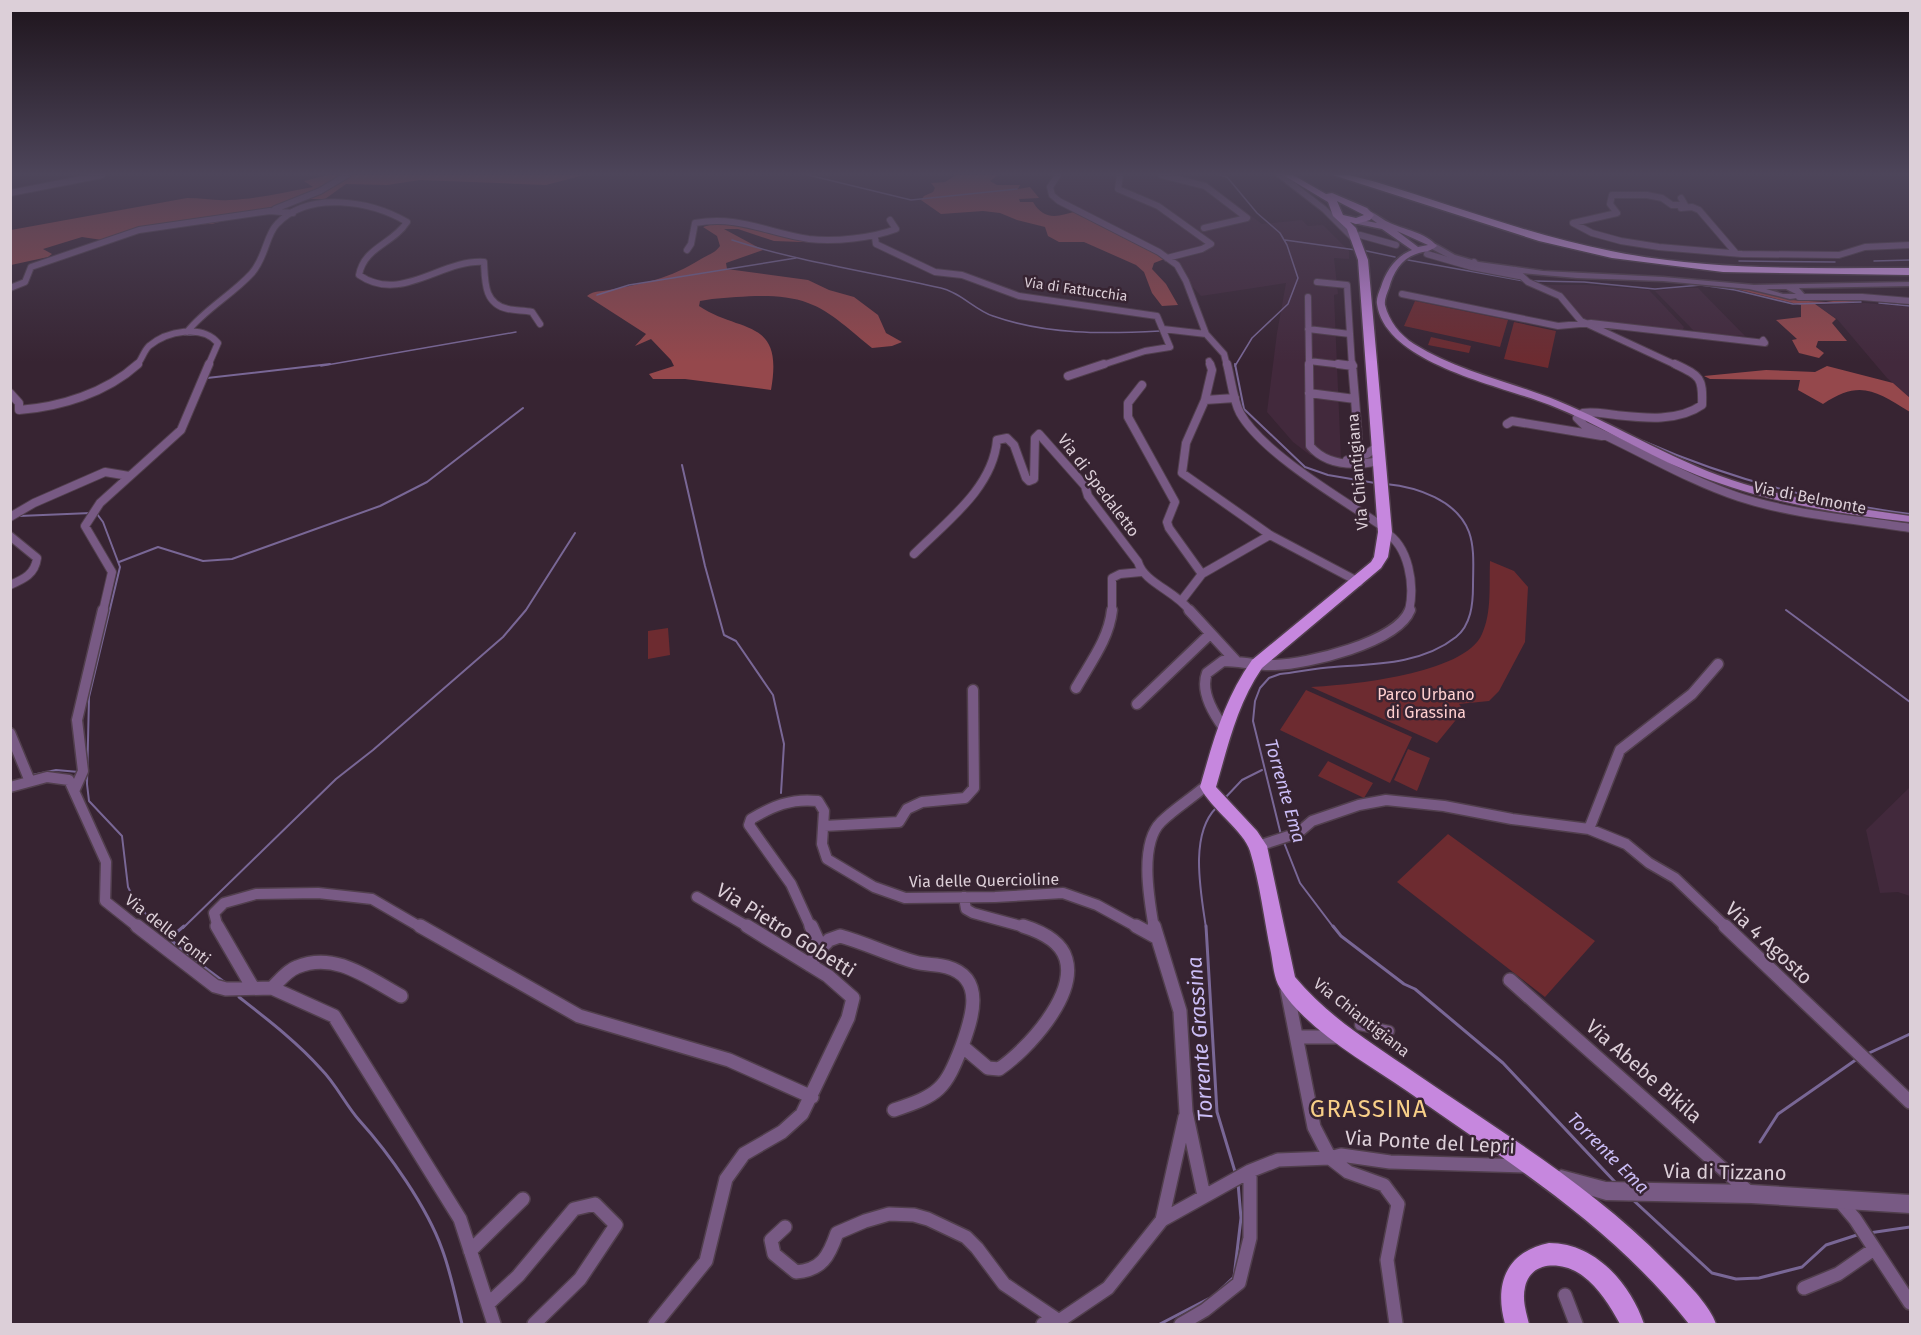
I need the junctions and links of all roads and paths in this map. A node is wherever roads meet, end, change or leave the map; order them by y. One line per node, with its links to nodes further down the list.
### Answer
1 (115, 237): 41 (street)
2 (271, 237): 51 (street)
3 (391, 237): 48 (street)
4 (693, 237): 25 (street)
5 (802, 237): 6 (street)
6 (865, 237)
7 (875, 237): 49 (street, Via di Fattucchia)
8 (1128, 237): 30 (street)
9 (1201, 237): 30 (street)
10 (1354, 237): 21 (street)
11 (1357, 237): 21 (main road, Via Chiantigiana)
12 (1387, 237): 20 (street)
13 (1397, 237): 22 (main road)
14 (1416, 237): 22 (main road)
15 (1417, 237): 24 (main road)
16 (1540, 237): 33 (highway)
17 (1558, 237): 32 (highway)
18 (1610, 237): 27 (street)
19 (1722, 237): 27 (street)
20 (1383, 241): 21 (street); 22 (street)
21 (1359, 244): 68 (main road, Via Chiantigiana)
22 (1402, 244): 26 (main road); 28 (main road)
23 (1911, 245): 27 (street)
24 (1433, 246): 26 (main road); 29 (street)
25 (687, 250)
26 (1424, 252): 28 (main road); 29 (street); 31 (street)
27 (1735, 252)
28 (1403, 256): 75 (main road)
29 (1458, 257): 31 (street)
30 (1167, 258): 52 (street)
31 (1473, 265): 35 (street)
32 (1911, 266)
33 (1911, 272)
34 (1334, 276): 37 (street)
35 (1522, 277): 42 (street); 47 (street, Via di Belmonte)
36 (1317, 282): 37 (street)
37 (1336, 284): 53 (street)
38 (1911, 284): 39 (street)
39 (1815, 285): 40 (street); 43 (street)
40 (1788, 286): 42 (street); 43 (street)
41 (10, 288)
42 (1775, 290): 43 (street)
43 (1799, 293): 46 (street)
44 (1402, 294): 47 (street, Via di Belmonte)
45 (1308, 297): 50 (street)
46 (1911, 301)
47 (1585, 323): 54 (street, Via di Belmonte); 66 (street, Via di Belmonte)
48 (540, 324)
49 (1163, 328): 52 (street, Via di Fattucchia); 58 (street)
50 (1308, 329): 53 (street); 56 (street)
51 (187, 332): 60 (street); 72 (street)
52 (1206, 334): 62 (street)
53 (1350, 334): 57 (street)
54 (1763, 340)
55 (1209, 361): 64 (street)
56 (1308, 361): 57 (street); 61 (street)
57 (1353, 366): 63 (street)
58 (1068, 376)
59 (1142, 385): 73 (street)
60 (10, 393)
61 (1309, 393): 63 (street); 69 (street)
62 (1235, 398): 64 (street); 76 (street)
63 (1355, 399): 67 (street)
64 (1204, 400): 71 (street)
65 (1507, 424): 66 (street, Via di Belmonte)
66 (1611, 437): 77 (street, Via di Belmonte)
67 (1358, 438)
68 (1378, 446): 69 (street); 70 (main road, Via Chiantigiana)
69 (1360, 461): 70 (street); 70 (street)
70 (1381, 470): 76 (main road, Via Chiantigiana)
71 (1182, 473): 73 (street); 78 (street)
72 (129, 476): 74 (street); 97 (street)
73 (1163, 478): 82 (street)
74 (10, 517)
75 (1911, 519)
76 (1385, 526): 83 (main road, Via Chiantigiana); 88 (street)
77 (1911, 528)
78 (1270, 535): 82 (street); 83 (street)
79 (10, 536): 84 (street)
80 (914, 554): 81 (street, Via di Spedaletto)
81 (1141, 572): 85 (street, Via di Spedaletto); 90 (street)
82 (1202, 574): 85 (street)
83 (1359, 582): 88 (main road, Via Chiantigiana)
84 (10, 585)
85 (1182, 600): 86 (street, Via di Spedaletto)
86 (1209, 635): 87 (street, Via di Spedaletto); 92 (street)
87 (1236, 660): 88 (street); 93 (street)
88 (1257, 664): 93 (main road, Via Chiantigiana)
89 (1718, 664): 100 (street)
90 (1076, 688)
91 (973, 690): 99 (street)
92 (1137, 704)
93 (1224, 728): 98 (main road, Via Chiantigiana)
94 (10, 733): 95 (street)
95 (29, 779): 96 (street); 97 (street)
96 (10, 787)
97 (75, 789): 109 (street, Via delle Fonti)
98 (1215, 797): 101 (main road); 104 (street)
99 (824, 826): 103 (street, Via delle Quercioline); 105 (street, Via delle Quercioline)
100 (1589, 829): 101 (street, Via 4 Agosto); 117 (street, Via 4 Agosto)
101 (1263, 844): 108 (main road)
102 (697, 897): 106 (street, Via Pietro Gobetti)
103 (964, 897): 104 (street, Via delle Quercioline); 115 (street)
104 (1156, 937): 119 (street)
105 (821, 948): 106 (street); 115 (street)
106 (810, 965): 116 (street, Via Pietro Gobetti)
107 (1510, 980): 123 (street, Via Abebe Bikila)
108 (1286, 981): 112 (main road, Via Chiantigiana); 114 (street)
109 (253, 988): 110 (street, Via delle Fonti); 116 (street)
110 (272, 988): 111 (street); 131 (street, Via delle Fonti)
111 (401, 996)
112 (1353, 1031): 113 (street); 114 (street); 121 (main road, Via Chiantigiana)
113 (1389, 1031)
114 (1297, 1037): 120 (street)
115 (962, 1046): 118 (street)
116 (812, 1097): 140 (street, Via Pietro Gobetti)
117 (1911, 1102)
118 (894, 1110)
119 (1186, 1112): 124 (street); 128 (street)
120 (1330, 1158): 121 (street, Via Ponte del Lepri); 122 (street, Via Ponte del Lepri); 143 (street)
121 (1536, 1169): 123 (street, Via di Tizzano); 146 (main road, Via Chiantigiana)
122 (1246, 1174): 124 (street, Via Ponte del Lepri); 142 (street)
123 (1751, 1194): 125 (street, Via di Tizzano)
124 (1204, 1196): 128 (street, Via Ponte del Lepri)
125 (1837, 1198): 127 (street, Via di Tizzano); 130 (street)
126 (523, 1199): 131 (street)
127 (1911, 1204)
128 (1162, 1220): 136 (street)
129 (785, 1227): 136 (street)
130 (1872, 1247): 132 (street); 134 (street)
131 (470, 1251): 135 (street, Via delle Fonti)
132 (1804, 1288)
133 (1565, 1295): 144 (street)
134 (1911, 1303)
135 (488, 1304): 138 (street, Via delle Fonti); 139 (street)
136 (1059, 1321): 141 (street)
137 (1516, 1323): 145 (main road)
138 (494, 1324)
139 (534, 1324)
140 (655, 1324)
141 (1043, 1324)
142 (1181, 1324)
143 (1396, 1324)
144 (1576, 1324)
145 (1632, 1324)
146 (1704, 1324)

